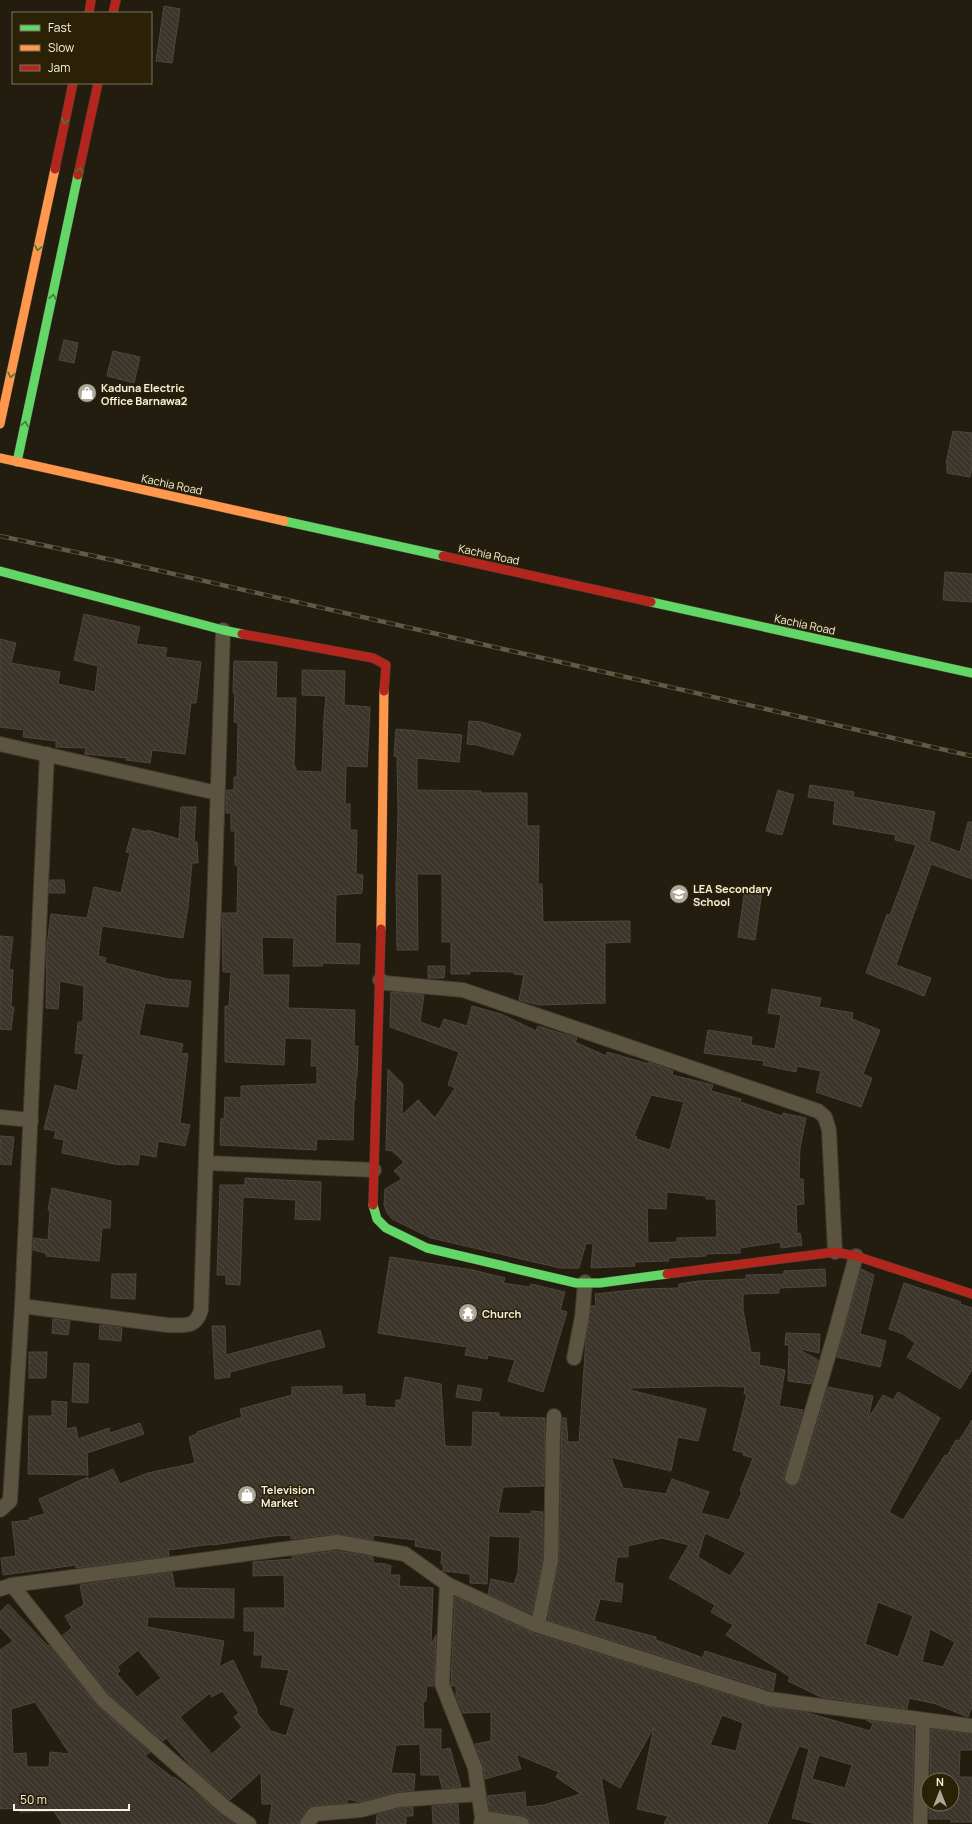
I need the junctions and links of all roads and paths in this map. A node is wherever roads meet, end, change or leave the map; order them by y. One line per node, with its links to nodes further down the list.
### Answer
1 (91, 0): 3 (street)
2 (116, 0): 4 (street)
3 (88, 12)
4 (113, 12)
5 (74, 84): 7 (street, one-way to 7)
6 (98, 84): 9 (street, one-way to 6)
7 (0, 424)
8 (0, 458): 9 (street, Kachia Road)
9 (17, 462): 12 (street, Kachia Road)
10 (0, 571): 11 (street)
11 (224, 630): 15 (street); 16 (street)
12 (972, 673)
13 (0, 744): 14 (street)
14 (47, 754): 15 (street); 18 (street)
15 (217, 793): 19 (street)
16 (380, 980): 20 (street); 21 (street)
17 (0, 1117): 18 (street)
18 (30, 1120): 25 (street)
19 (206, 1163): 20 (street); 25 (street)
20 (374, 1170): 23 (street)
21 (835, 1252): 22 (street); 23 (street)
22 (856, 1256): 24 (street); 28 (street)
23 (585, 1282): 26 (street)
24 (972, 1294)
25 (22, 1306): 29 (street)
26 (574, 1358)
27 (554, 1416): 32 (street)
28 (792, 1478)
29 (0, 1510)
30 (447, 1584): 31 (street); 32 (street); 35 (street)
31 (6, 1587): 37 (street)
32 (538, 1625): 33 (street)
33 (923, 1720): 34 (street); 40 (street)
34 (972, 1726)
35 (479, 1794): 36 (street); 38 (street)
36 (482, 1821): 39 (street)
37 (249, 1824)
38 (307, 1824)
39 (522, 1824)
40 (920, 1824)

